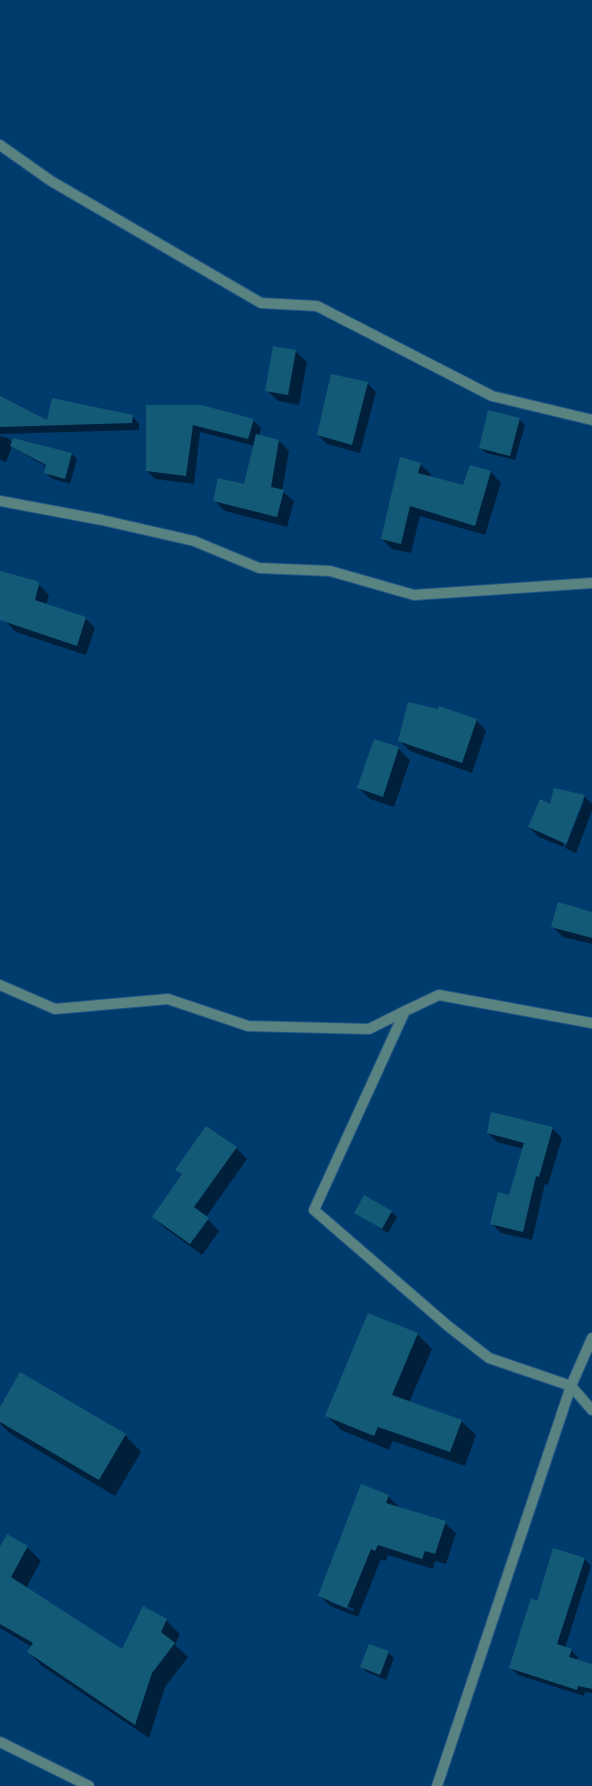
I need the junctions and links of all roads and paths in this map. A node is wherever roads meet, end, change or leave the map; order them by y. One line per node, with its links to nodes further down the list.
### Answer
1 (0, 145): 2 (street)
2 (592, 420)
3 (0, 501): 4 (street)
4 (592, 583)
5 (0, 985): 6 (street)
6 (405, 1011): 7 (street); 9 (street)
7 (592, 1023)
8 (592, 1338): 9 (street)
9 (571, 1386): 10 (street); 13 (street)
10 (592, 1410)
11 (0, 1742): 12 (street)
12 (89, 1786)
13 (437, 1786)

